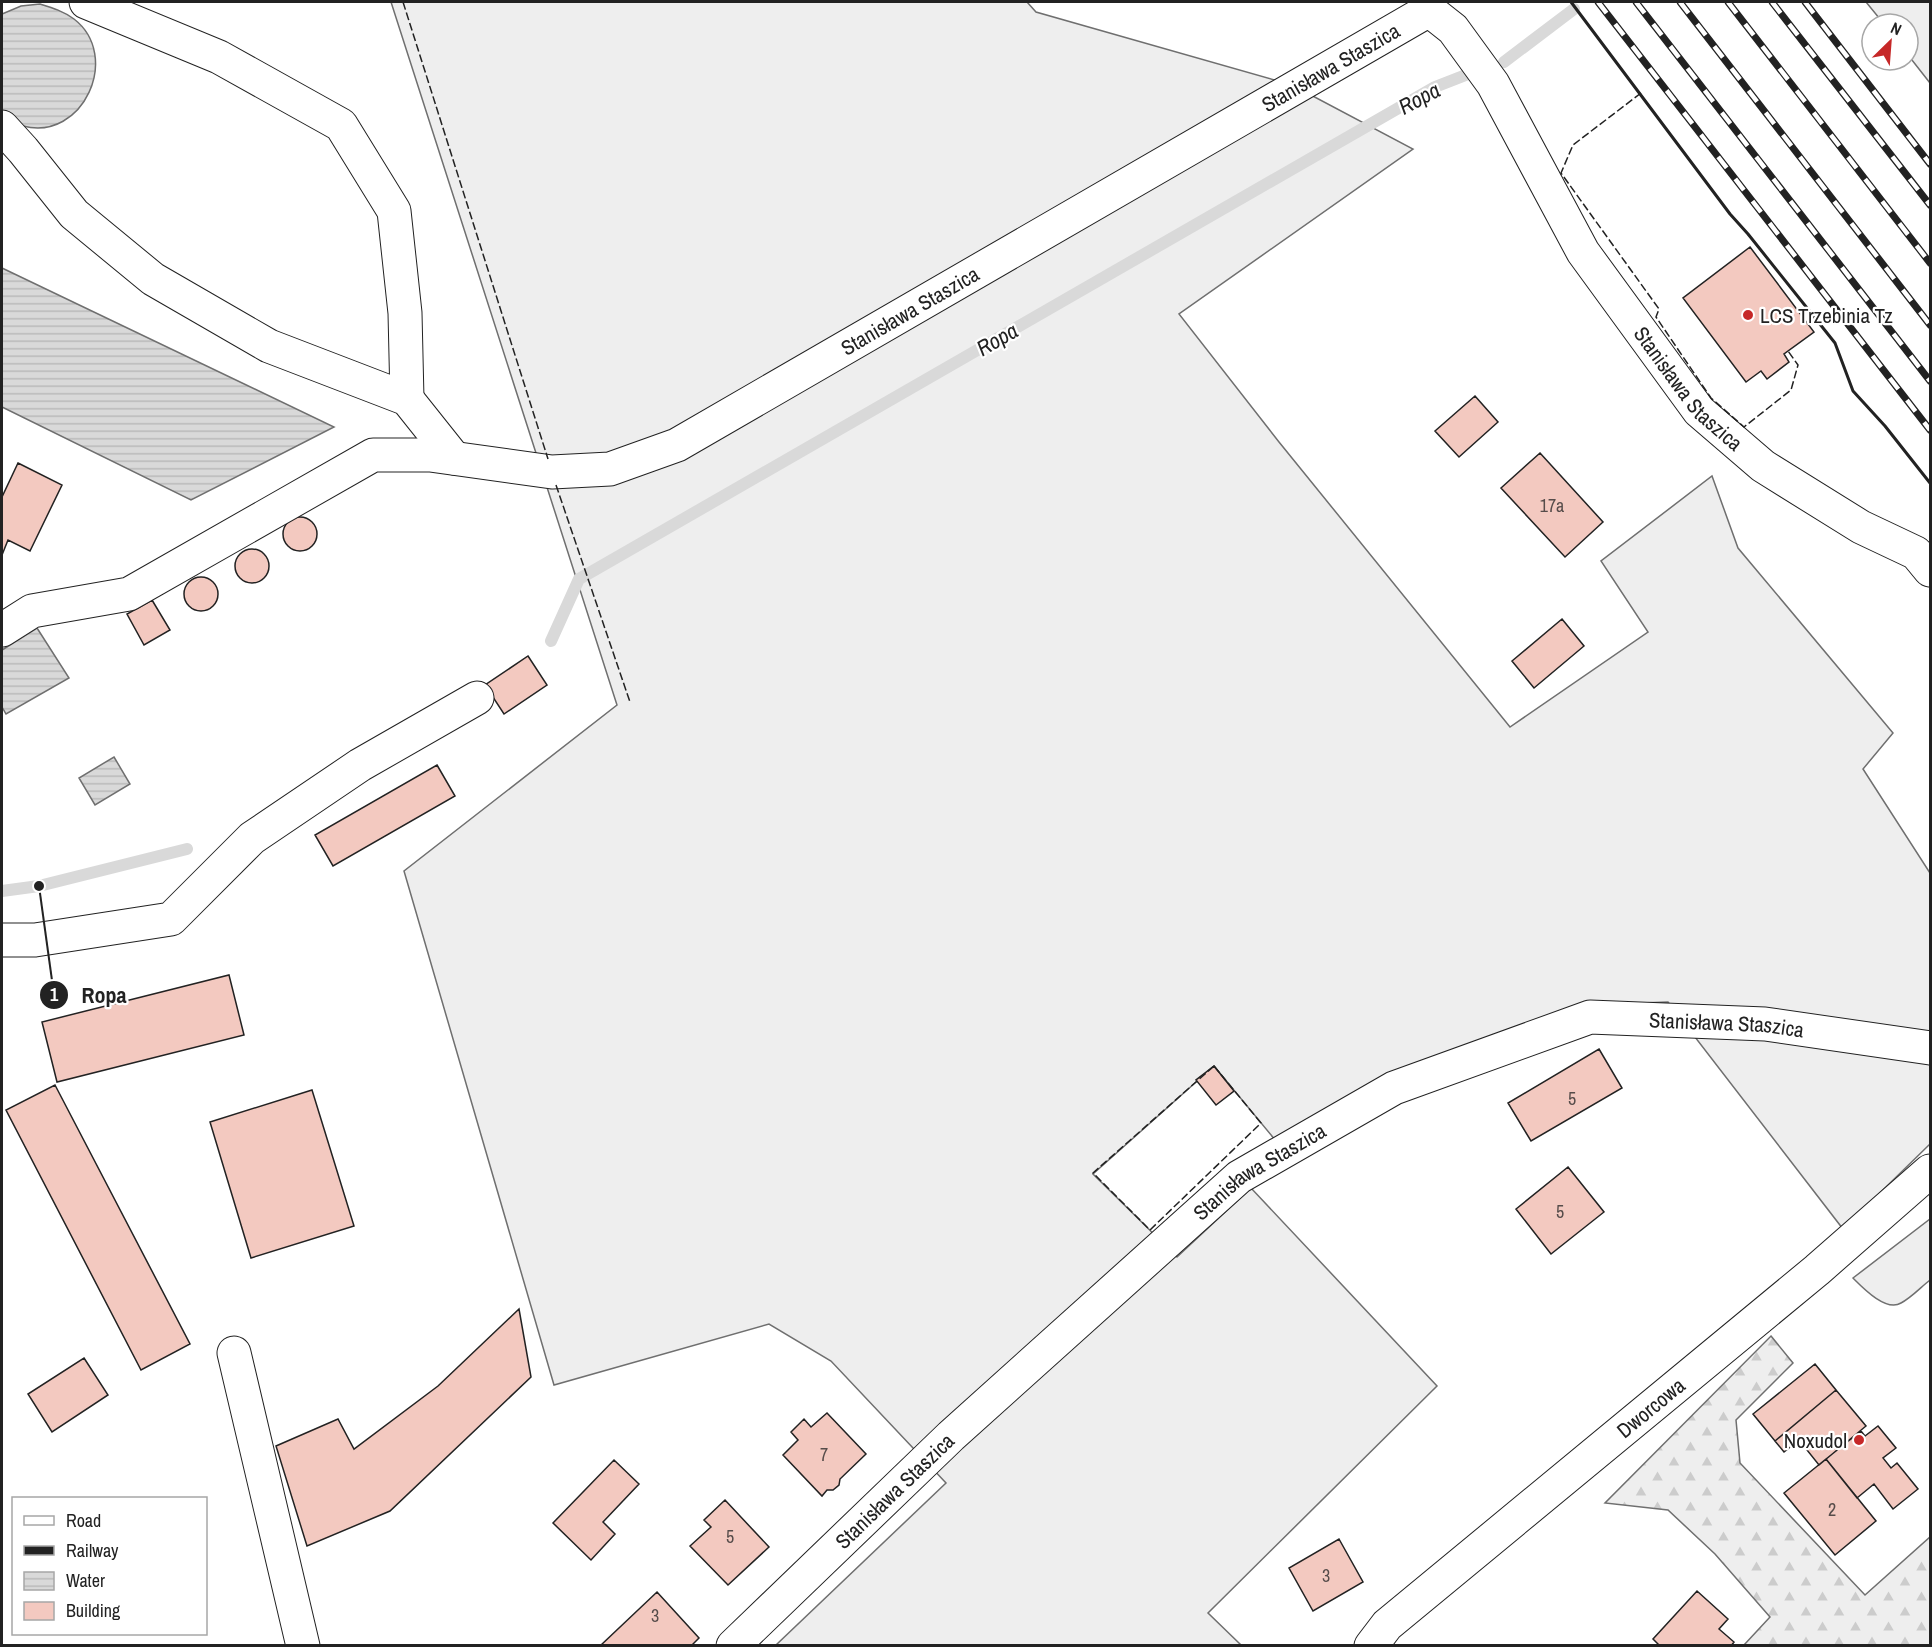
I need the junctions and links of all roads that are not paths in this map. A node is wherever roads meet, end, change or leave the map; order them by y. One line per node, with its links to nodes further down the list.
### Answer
1 (86, 2): 3 (street)
2 (2, 127): 3 (street)
3 (407, 399): 4 (street)
4 (453, 458): 5 (street, Stanisława Staszica); 6 (street)
5 (1930, 570)
6 (2, 630)
7 (477, 698): 8 (street)
8 (2, 940)
9 (1930, 1048): 13 (street, Stanisława Staszica)
10 (1930, 1171): 14 (street, Dworcowa)
11 (234, 1353): 12 (street)
12 (303, 1646)
13 (733, 1646)
14 (1371, 1646)

